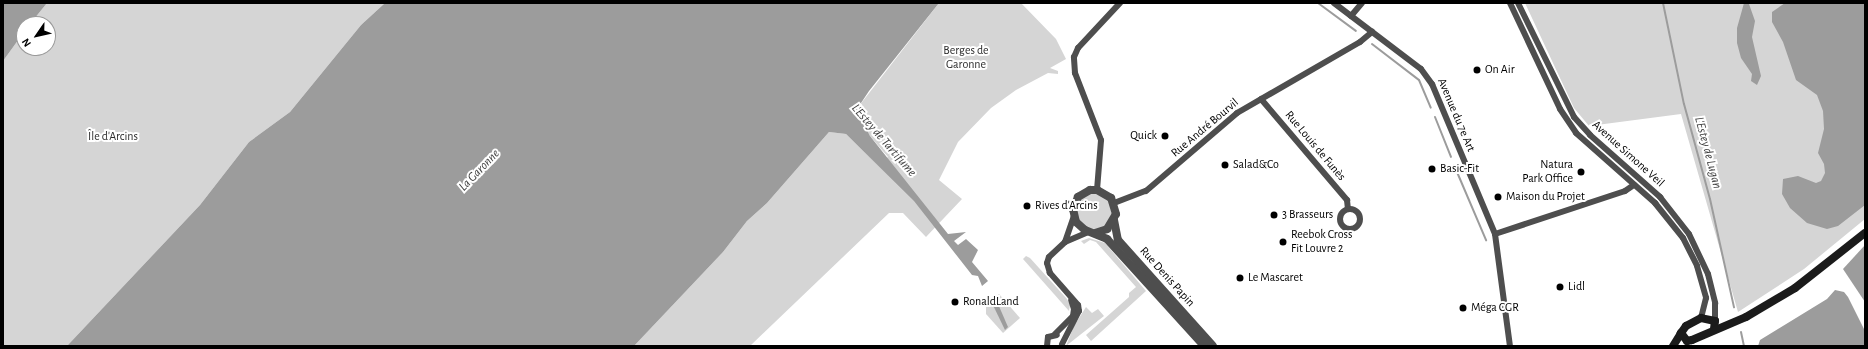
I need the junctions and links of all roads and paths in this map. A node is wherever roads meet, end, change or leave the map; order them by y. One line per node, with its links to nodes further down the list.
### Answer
1 (1120, 3): 12 (street)
2 (1334, 3): 6 (street, Avenue du 7e Art)
3 (1362, 3): 6 (street)
4 (1510, 3): 10 (street, Avenue Simone Veil)
5 (1518, 3): 9 (street, Avenue Simone Veil)
6 (1351, 16): 7 (street, Avenue du 7e Art)
7 (1372, 32): 8 (street, Rue André Bourvil); 19 (street, Avenue du 7e Art)
8 (1261, 99): 13 (street, Rue André Bourvil); 14 (street, Rue Louis de Funès)
9 (1623, 164): 10 (street); 20 (street, Avenue Simone Veil)
10 (1618, 170): 11 (street, Avenue Simone Veil)
11 (1634, 185): 19 (street); 21 (street, Avenue Simone Veil)
12 (1097, 190): 13 (street); 15 (street)
13 (1114, 203): 16 (street)
14 (1348, 209)
15 (1074, 216): 17 (street); 22 (street)
16 (1114, 219): 17 (street); 32 (street, Rue Denis Papin)
17 (1092, 232): 22 (street); 31 (street, Rue Denis Papin)
18 (1865, 233): 25 (main road)
19 (1495, 234): 33 (street, Avenue du 7e Art)
20 (1689, 234): 21 (street); 25 (street, Avenue Simone Veil)
21 (1683, 238): 24 (street, Avenue Simone Veil)
22 (1065, 242): 23 (street)
23 (1069, 295): 27 (street); 30 (street)
24 (1701, 318): 25 (main road); 26 (main road)
25 (1715, 325): 28 (main road)
26 (1682, 333): 28 (main road); 34 (main road)
27 (1055, 334): 29 (street); 30 (street)
28 (1687, 341): 35 (main road)
29 (1046, 345)
30 (1062, 345)
31 (1204, 346)
32 (1213, 346)
33 (1510, 346)
34 (1673, 346)
35 (1680, 346)

